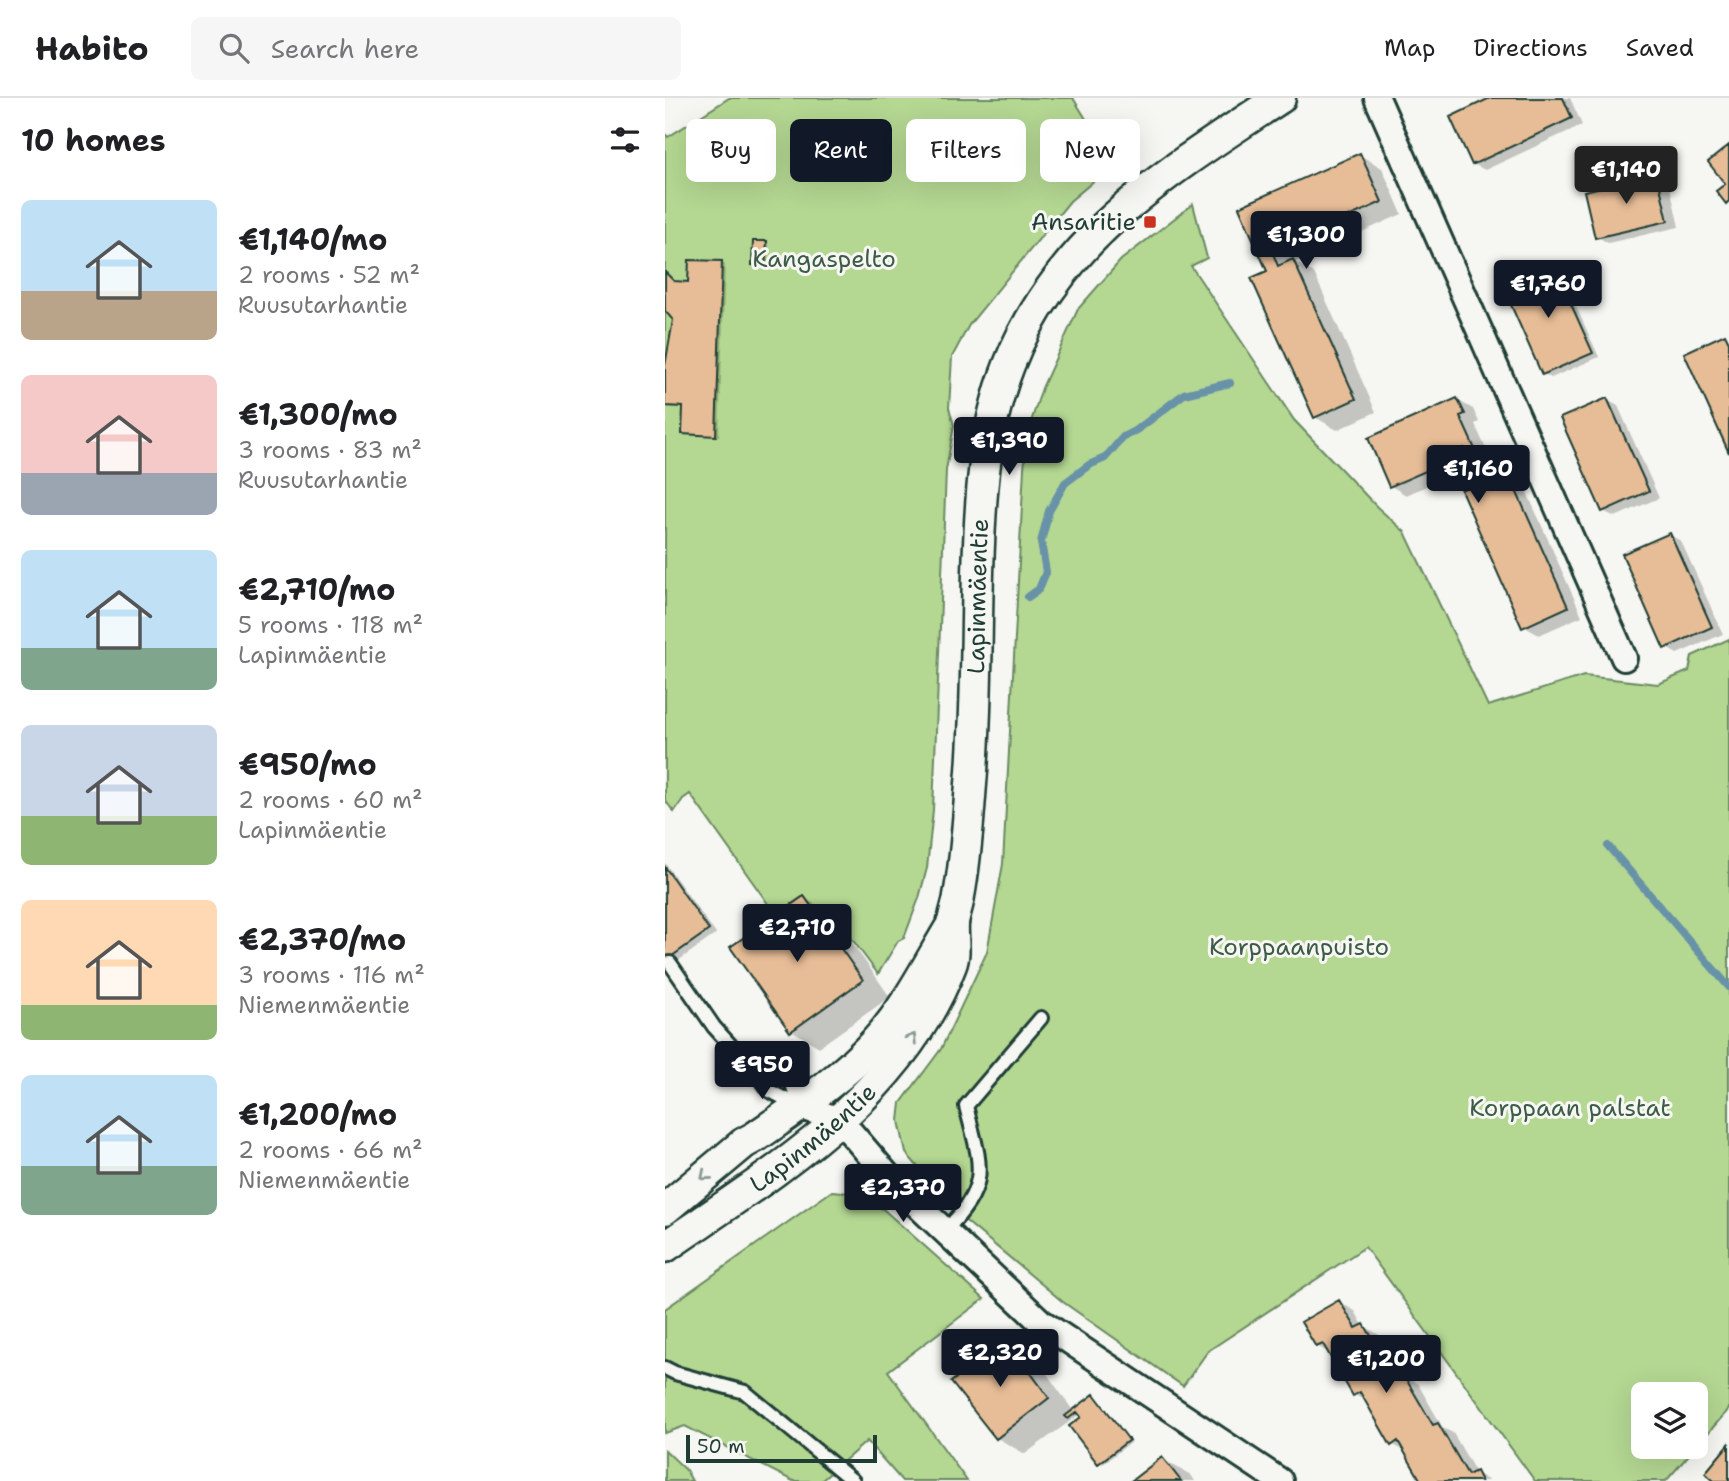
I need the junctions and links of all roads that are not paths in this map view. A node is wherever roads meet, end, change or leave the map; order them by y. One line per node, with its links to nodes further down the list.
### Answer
1 (1377, 98): 3 (street)
2 (1264, 102): 4 (street, Lapinmäentie)
3 (1624, 657)
4 (953, 923): 8 (street, Lapinmäentie); 9 (street, Lapinmäentie, one-way to 4)
5 (670, 963): 7 (lane)
6 (1041, 1018): 11 (lane)
7 (760, 1052): 8 (lane); 8 (lane)
8 (799, 1106): 9 (street); 10 (street, Lapinmäentie, one-way to 10)
9 (840, 1120): 11 (street); 12 (street, Lapinmäentie)
10 (665, 1209)
11 (944, 1232): 15 (street)
12 (665, 1247)
13 (665, 1368): 14 (lane)
14 (853, 1481)
15 (1280, 1481)

